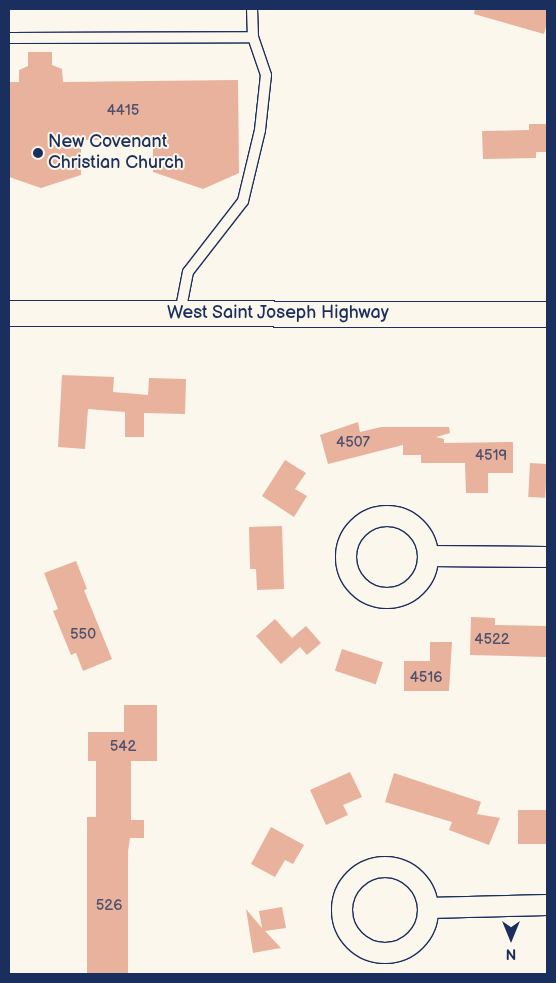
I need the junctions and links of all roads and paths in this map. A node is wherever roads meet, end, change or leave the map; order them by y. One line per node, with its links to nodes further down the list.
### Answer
1 (252, 9): 2 (lane)
2 (253, 37): 3 (lane); 5 (lane)
3 (9, 38)
4 (9, 313): 5 (street, West Saint Joseph Highway)
5 (180, 313): 6 (street, West Saint Joseph Highway)
6 (547, 314)
7 (428, 556): 7 (street); 8 (street)
8 (547, 557)
9 (547, 905): 10 (street)
10 (428, 908): 10 (street)

